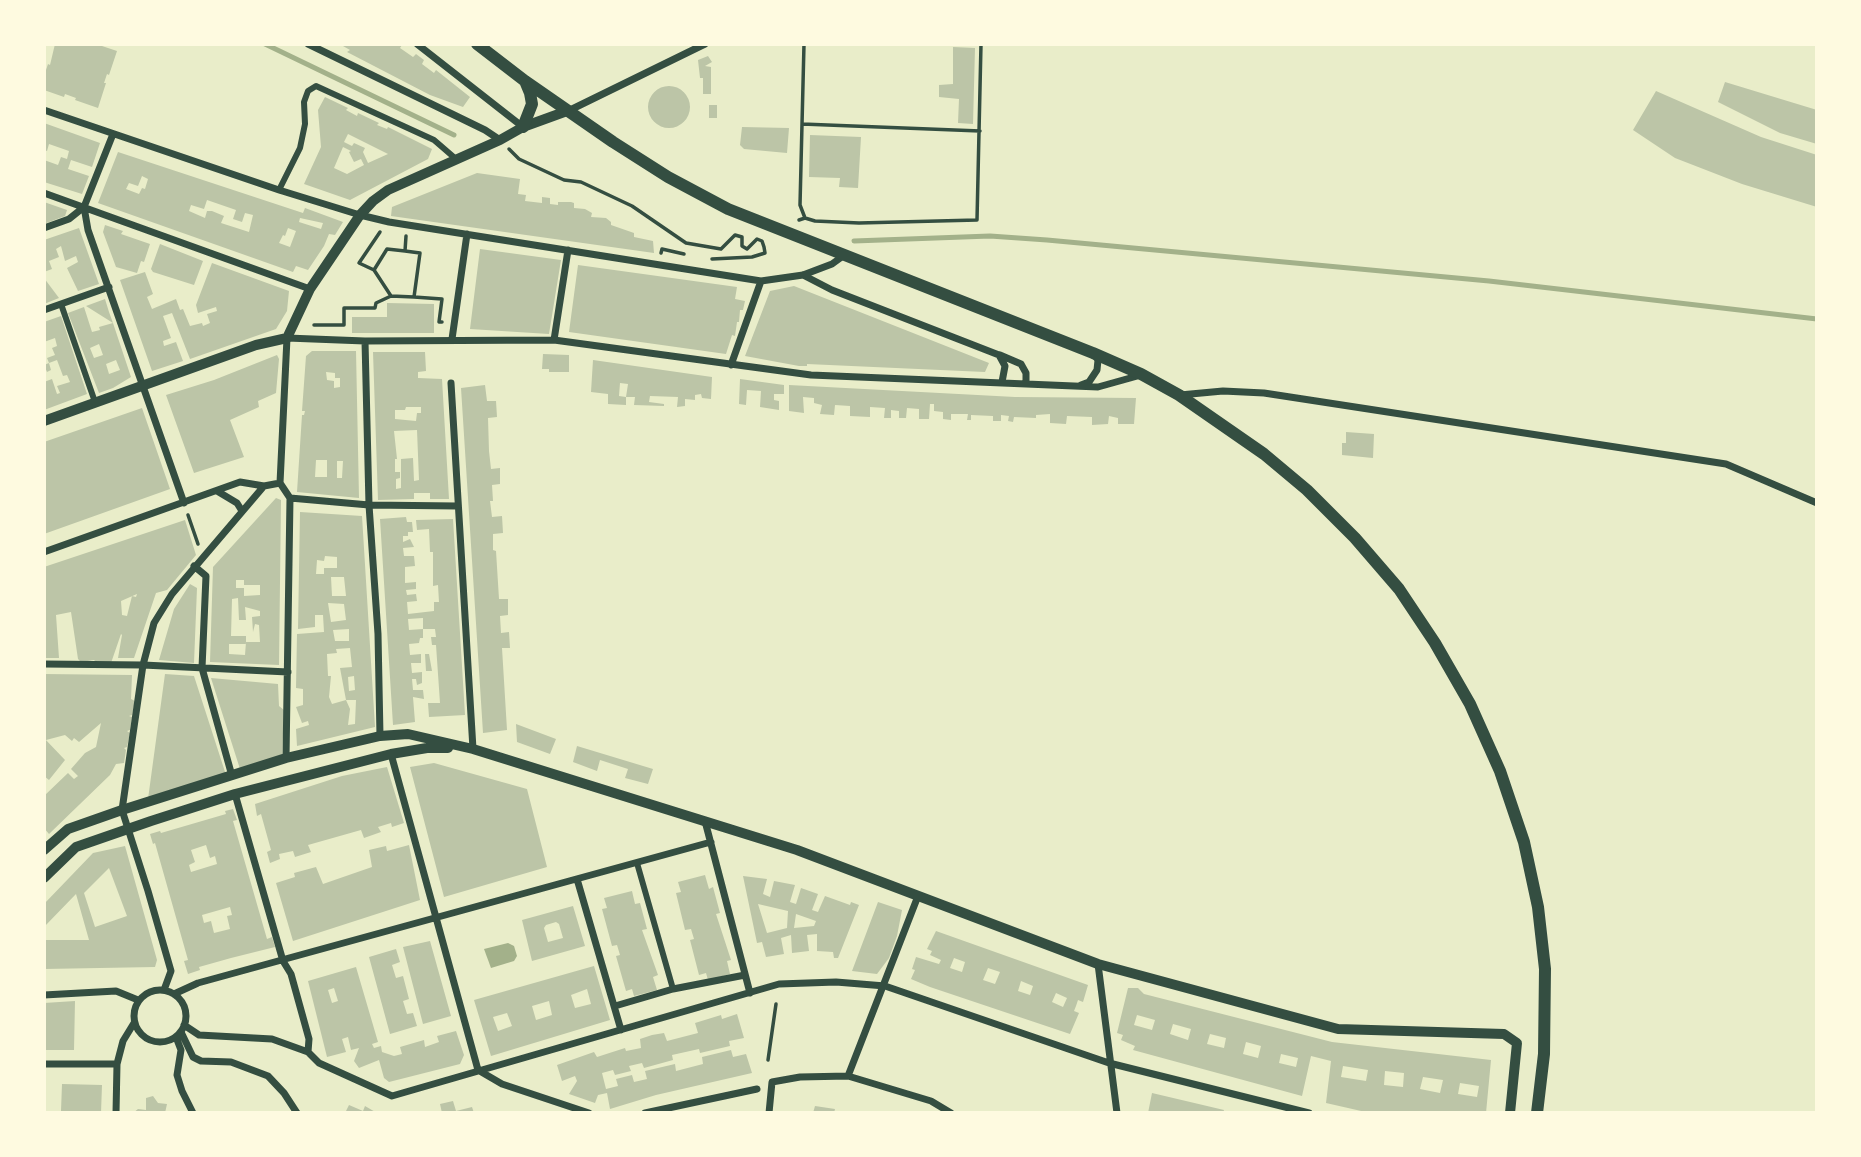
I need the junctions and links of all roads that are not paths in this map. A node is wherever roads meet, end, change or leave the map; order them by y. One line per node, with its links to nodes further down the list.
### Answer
1 (308, 44): 10 (street)
2 (418, 44): 8 (street)
3 (477, 44): 5 (main road)
4 (705, 44): 7 (street)
5 (525, 81): 7 (main road); 8 (main road)
6 (44, 110): 9 (street)
7 (567, 111): 8 (street); 19 (main road)
8 (523, 127): 10 (street)
9 (113, 134): 12 (street); 14 (street)
10 (500, 140): 11 (street)
11 (456, 159): 12 (street); 15 (street)
12 (279, 190): 15 (street)
13 (44, 193): 14 (street)
14 (84, 208): 16 (street); 22 (street); 23 (street)
15 (360, 215): 17 (street); 23 (street)
16 (44, 228)
17 (467, 234): 18 (street); 27 (street)
18 (568, 250): 21 (street); 28 (street)
19 (843, 256): 20 (street); 30 (main road)
20 (803, 275): 21 (street); 31 (street)
21 (761, 281): 32 (street)
22 (109, 287): 24 (street); 37 (street)
23 (310, 289): 26 (street)
24 (61, 304): 25 (street); 40 (street)
25 (44, 310)
26 (287, 338): 29 (street); 37 (street); 42 (street)
27 (452, 340): 28 (street); 29 (street)
28 (554, 340): 32 (street)
29 (365, 341): 48 (street)
30 (1093, 353): 33 (main road); 38 (street)
31 (999, 355): 34 (street); 36 (street)
32 (731, 365): 34 (street)
33 (1141, 374): 38 (street); 39 (main road)
34 (1002, 382): 36 (street)
35 (451, 383): 49 (street)
36 (1026, 383): 38 (street)
37 (143, 384): 40 (street); 46 (street)
38 (1079, 386)
39 (1179, 395): 47 (street); 104 (main road)
40 (95, 402): 41 (street)
41 (44, 421)
42 (280, 483): 43 (street); 45 (street)
43 (264, 485): 44 (street); 50 (street)
44 (217, 491): 46 (street); 50 (street)
45 (290, 498): 48 (street); 56 (street)
46 (184, 503): 51 (street)
47 (1817, 503)
48 (369, 505): 49 (street); 57 (street)
49 (457, 506): 58 (street)
50 (242, 511): 52 (street)
51 (44, 552)
52 (194, 566): 54 (street); 55 (street)
53 (44, 664): 54 (street)
54 (142, 665): 55 (street); 63 (street)
55 (202, 668): 56 (street); 61 (street)
56 (288, 672): 60 (street)
57 (380, 736): 58 (street); 60 (street)
58 (473, 749): 59 (street); 64 (street)
59 (391, 754): 62 (street); 72 (street)
60 (286, 758): 61 (street)
61 (232, 776): 63 (street)
62 (235, 794): 65 (street); 73 (street)
63 (122, 810): 65 (street); 67 (street)
64 (705, 820): 66 (street); 71 (street)
65 (128, 828): 69 (street); 78 (street)
66 (710, 842): 68 (street); 75 (street)
67 (45, 846)
68 (637, 863): 70 (street); 77 (street)
69 (44, 878)
70 (578, 879): 72 (street); 83 (street)
71 (918, 896): 74 (street); 76 (street)
72 (436, 917): 73 (street); 91 (street)
73 (283, 961): 80 (street); 87 (street)
74 (1098, 964): 88 (street); 103 (street)
75 (745, 975): 77 (street); 79 (street)
76 (884, 986): 79 (street); 88 (street); 92 (street)
77 (673, 989): 83 (street)
78 (164, 990): 80 (street); 82 (street)
79 (750, 993): 85 (street)
80 (174, 994): 86 (street)
81 (44, 995): 82 (street)
82 (138, 1000): 84 (street)
83 (615, 1006): 85 (street)
84 (134, 1023): 86 (street); 90 (street)
85 (621, 1030): 91 (street)
86 (181, 1031): 87 (street); 95 (street); 96 (street)
87 (308, 1052): 91 (street)
88 (1109, 1063): 101 (street); 102 (street)
89 (44, 1064): 90 (street)
90 (117, 1065): 94 (street)
91 (478, 1070): 97 (street)
92 (848, 1076): 99 (street); 100 (street)
93 (757, 1089): 98 (street)
94 (116, 1113)
95 (194, 1113)
96 (297, 1113)
97 (589, 1113)
98 (645, 1113)
99 (769, 1113)
100 (951, 1113)
101 (1116, 1113)
102 (1309, 1113)
103 (1510, 1113)
104 (1536, 1113)

